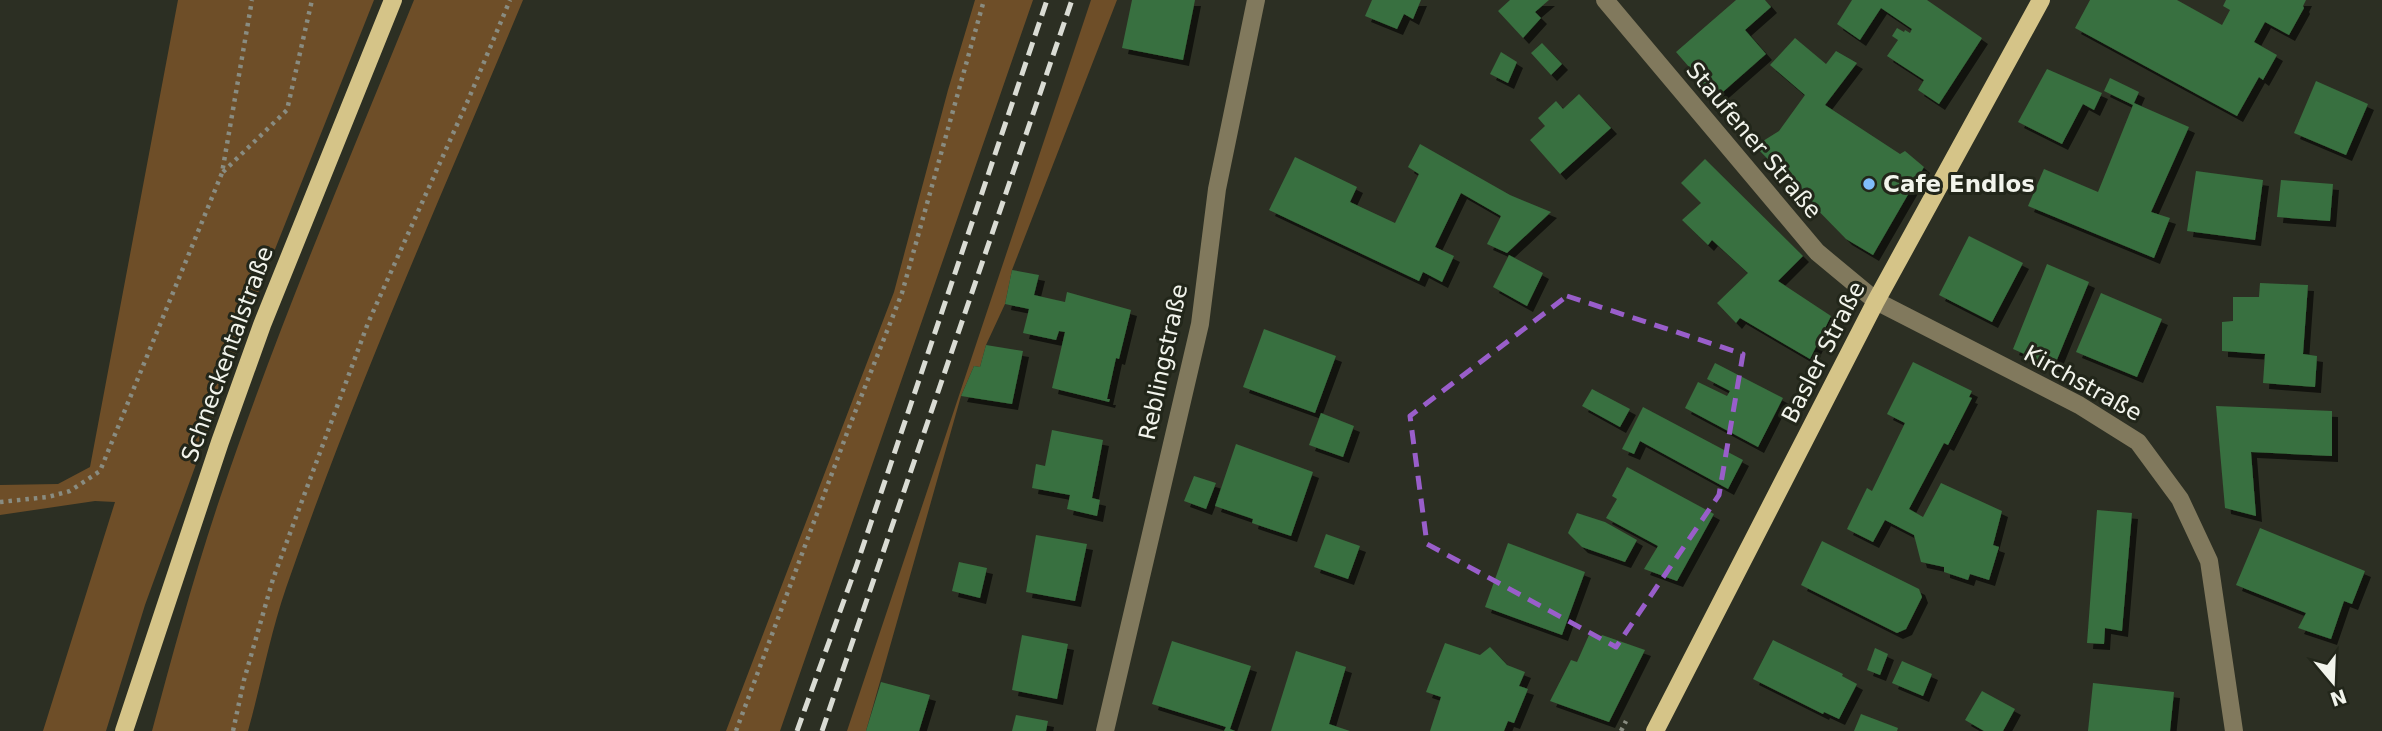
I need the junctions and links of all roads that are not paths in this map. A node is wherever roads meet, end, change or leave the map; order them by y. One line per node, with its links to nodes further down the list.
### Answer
1 (393, 0): 6 (main road, Schneckentalstraße)
2 (1256, 0): 7 (street, Reblingstraße)
3 (1605, 0): 5 (street, Staufener Straße)
4 (2041, 0): 5 (main road, Basler Straße)
5 (1876, 302): 8 (main road, Basler Straße); 9 (street, Kirchstraße)
6 (124, 731)
7 (1105, 731)
8 (1655, 731)
9 (2235, 731)

